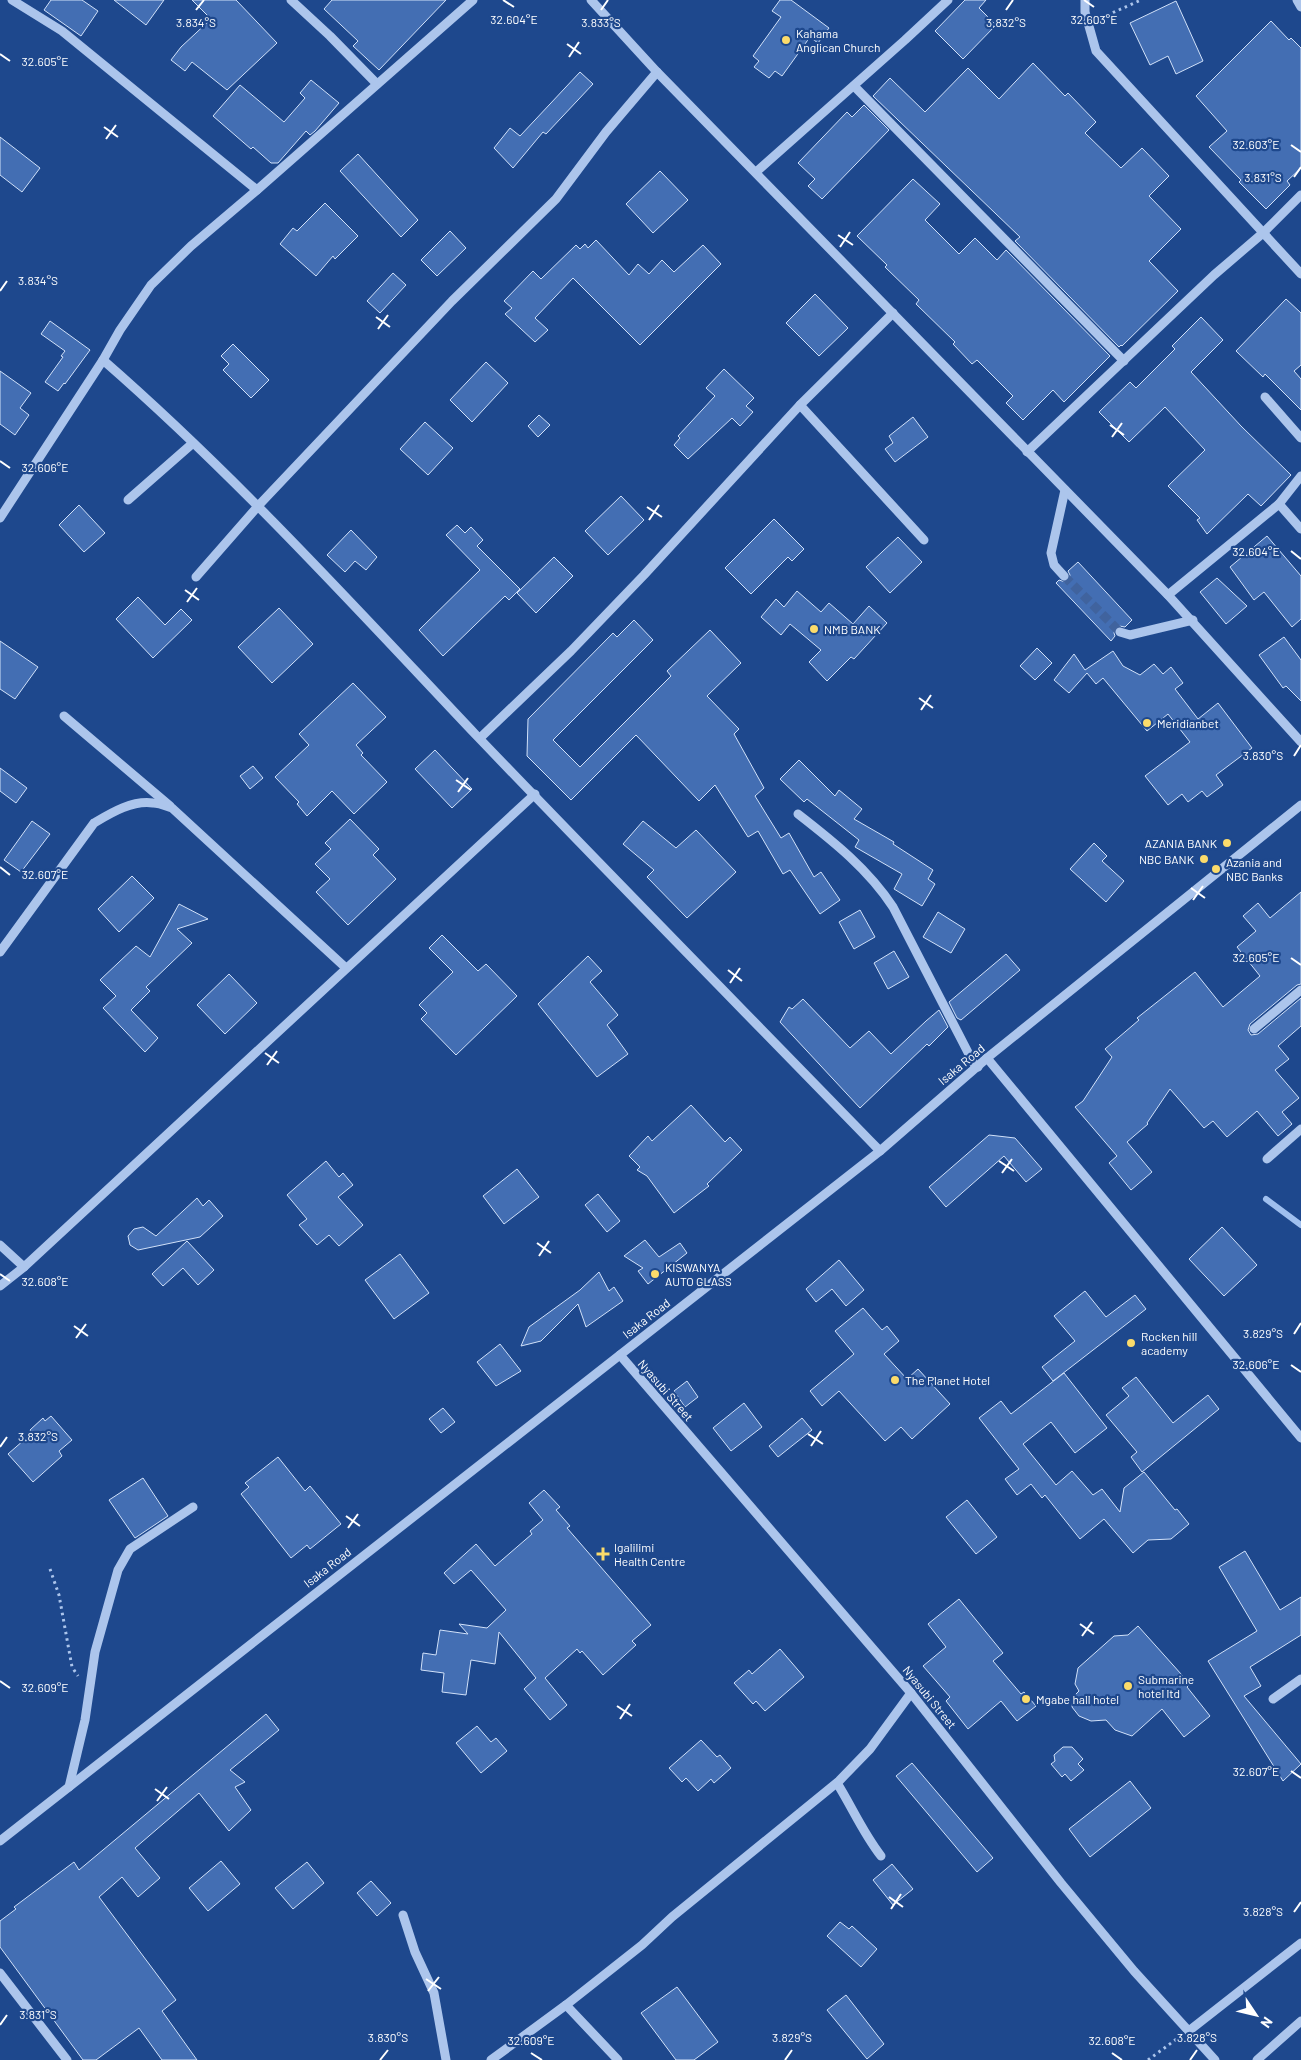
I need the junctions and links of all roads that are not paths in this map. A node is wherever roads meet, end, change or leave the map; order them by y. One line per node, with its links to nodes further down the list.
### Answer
1 (12, 0): 13 (street)
2 (290, 0): 10 (street)
3 (473, 0): 10 (street)
4 (590, 0): 9 (street)
5 (948, 0): 11 (street)
6 (1084, 0): 15 (street)
7 (1297, 0): 8 (street)
8 (1301, 7)
9 (657, 72): 12 (street); 29 (street)
10 (377, 84): 13 (street)
11 (854, 86): 12 (street); 19 (street)
12 (756, 172): 17 (street)
13 (256, 190): 18 (street)
14 (1301, 195): 15 (street)
15 (1263, 233): 16 (street); 19 (street)
16 (1301, 274)
17 (893, 314): 21 (street); 24 (street)
18 (103, 360): 23 (street); 30 (street)
19 (1124, 361): 24 (street)
20 (1265, 397): 22 (street)
21 (800, 405): 32 (street); 39 (street)
22 (1301, 438)
23 (193, 443): 27 (street); 29 (street)
24 (1027, 452): 26 (street)
25 (1301, 476): 28 (street)
26 (1065, 490): 33 (street); 35 (street)
27 (128, 500)
28 (1279, 504): 31 (street); 35 (street)
29 (259, 505): 34 (street); 39 (street)
30 (0, 518)
31 (1301, 529)
32 (924, 540)
33 (1064, 576)
34 (196, 577)
35 (1168, 595): 36 (street)
36 (1193, 620): 37 (street); 40 (street)
37 (1120, 632)
38 (64, 716): 43 (street)
39 (480, 738): 41 (street)
40 (1301, 742)
41 (535, 794): 46 (street); 52 (street)
42 (1301, 805): 49 (street, Isaka Road)
43 (172, 808): 45 (street); 46 (street)
44 (798, 814): 50 (street)
45 (0, 952)
46 (346, 968): 55 (street)
47 (1301, 990): 48 (street)
48 (1254, 1029)
49 (987, 1058): 50 (street, Isaka Road); 58 (street)
50 (978, 1066): 52 (street, Isaka Road)
51 (1301, 1129): 53 (street)
52 (880, 1151): 57 (street, Isaka Road)
53 (1267, 1160)
54 (0, 1245): 55 (street)
55 (24, 1267): 56 (street)
56 (0, 1286)
57 (620, 1355): 61 (street, Nyasubi Street); 64 (street, Isaka Road)
58 (1301, 1438)
59 (193, 1507): 64 (street)
60 (1301, 1679): 62 (street)
61 (911, 1693): 63 (street); 72 (street, Nyasubi Street)
62 (1273, 1699)
63 (837, 1782): 66 (street); 70 (street)
64 (69, 1787): 65 (street, Isaka Road)
65 (0, 1841)
66 (881, 1856)
67 (403, 1915): 74 (street)
68 (1301, 1943): 72 (street)
69 (0, 1973): 73 (street)
70 (566, 2005): 75 (street); 76 (street)
71 (1301, 2021): 78 (street)
72 (1190, 2030): 77 (street, Nyasubi Street)
73 (67, 2060)
74 (446, 2060)
75 (491, 2060)
76 (618, 2060)
77 (1215, 2060)
78 (1257, 2060)

